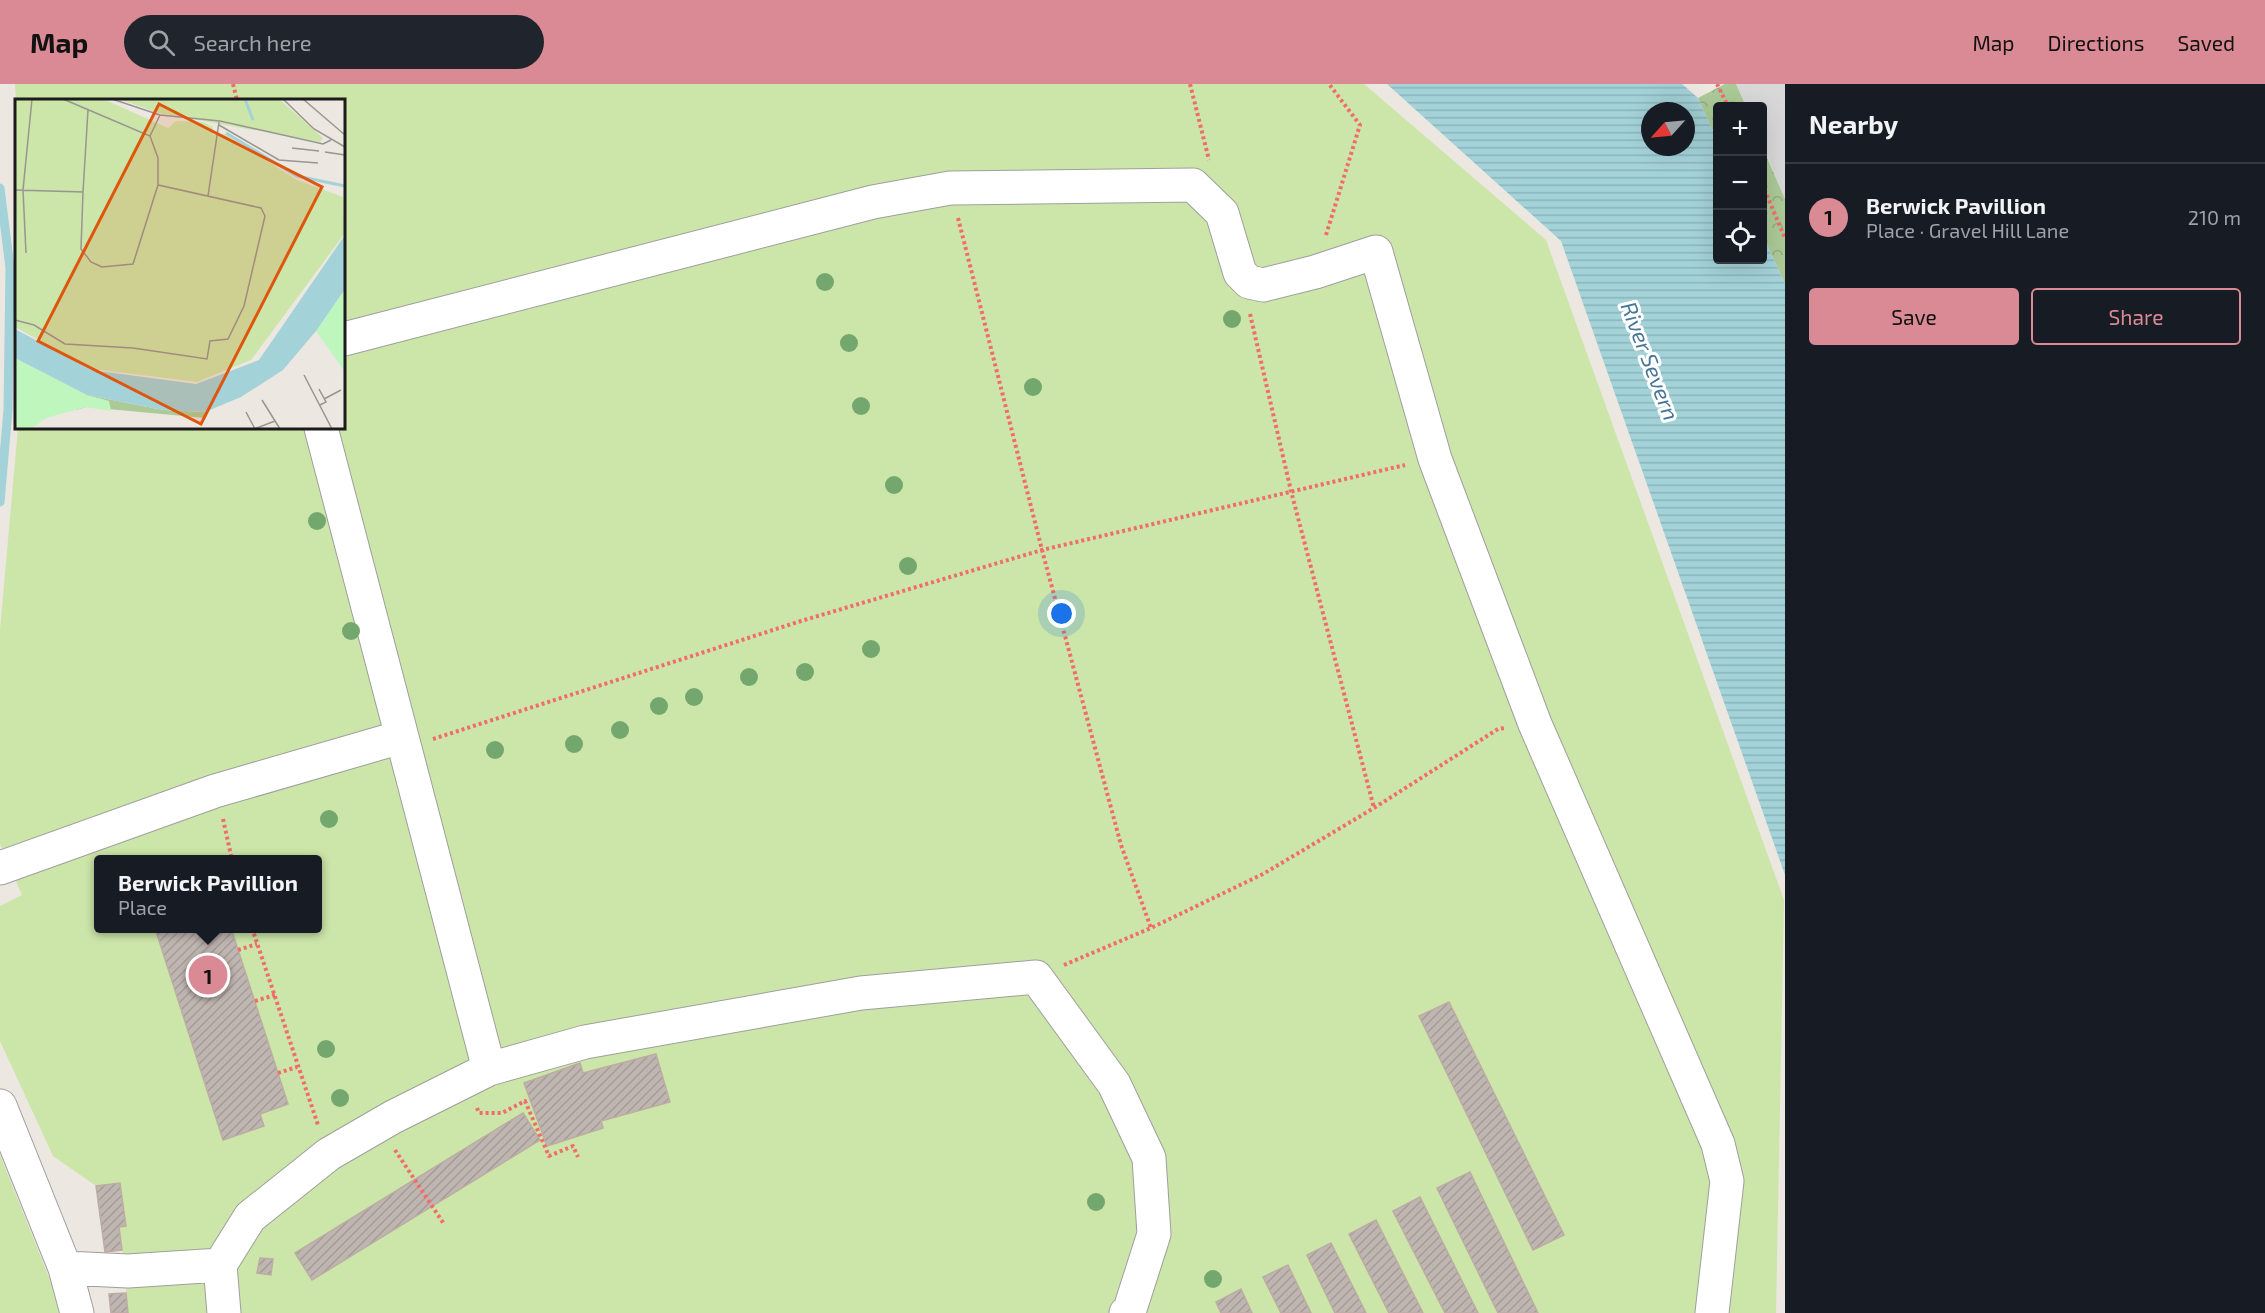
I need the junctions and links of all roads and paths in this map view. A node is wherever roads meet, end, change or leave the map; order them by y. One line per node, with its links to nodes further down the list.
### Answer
1 (233, 84): 5 (path)
2 (1190, 84): 9 (path)
3 (1329, 84): 11 (path)
4 (1717, 84): 6 (path)
5 (237, 99)
6 (1726, 102)
7 (950, 188): 9 (street); 13 (street); 17 (path)
8 (1767, 196): 10 (path)
9 (1222, 213): 12 (street)
10 (1785, 238)
11 (1314, 272): 12 (street); 15 (street)
12 (1240, 273): 16 (path)
13 (345, 339)
14 (321, 429): 19 (street)
15 (1435, 459): 16 (path); 18 (street)
16 (1291, 491): 17 (path); 21 (path)
17 (1042, 550): 19 (path); 24 (path)
18 (1535, 724): 21 (path); 44 (street)
19 (403, 742): 20 (street); 33 (street)
20 (215, 790): 22 (path); 23 (street)
21 (1374, 808): 24 (path)
22 (231, 855)
23 (0, 868)
24 (1151, 928): 28 (path)
25 (254, 933): 26 (path)
26 (257, 944): 27 (path); 29 (path)
27 (238, 950)
28 (1036, 977): 33 (street); 43 (street)
29 (274, 995): 30 (path); 31 (path)
30 (255, 1001)
31 (297, 1067): 32 (path); 35 (path)
32 (278, 1073)
33 (477, 1075): 35 (street); 36 (path)
34 (0, 1106): 40 (street)
35 (329, 1154): 39 (street)
36 (578, 1157)
37 (416, 1181): 38 (path)
38 (444, 1224)
39 (220, 1265): 40 (street); 42 (street)
40 (65, 1268): 41 (street)
41 (77, 1313)
42 (224, 1313)
43 (1126, 1313)
44 (1712, 1313)

